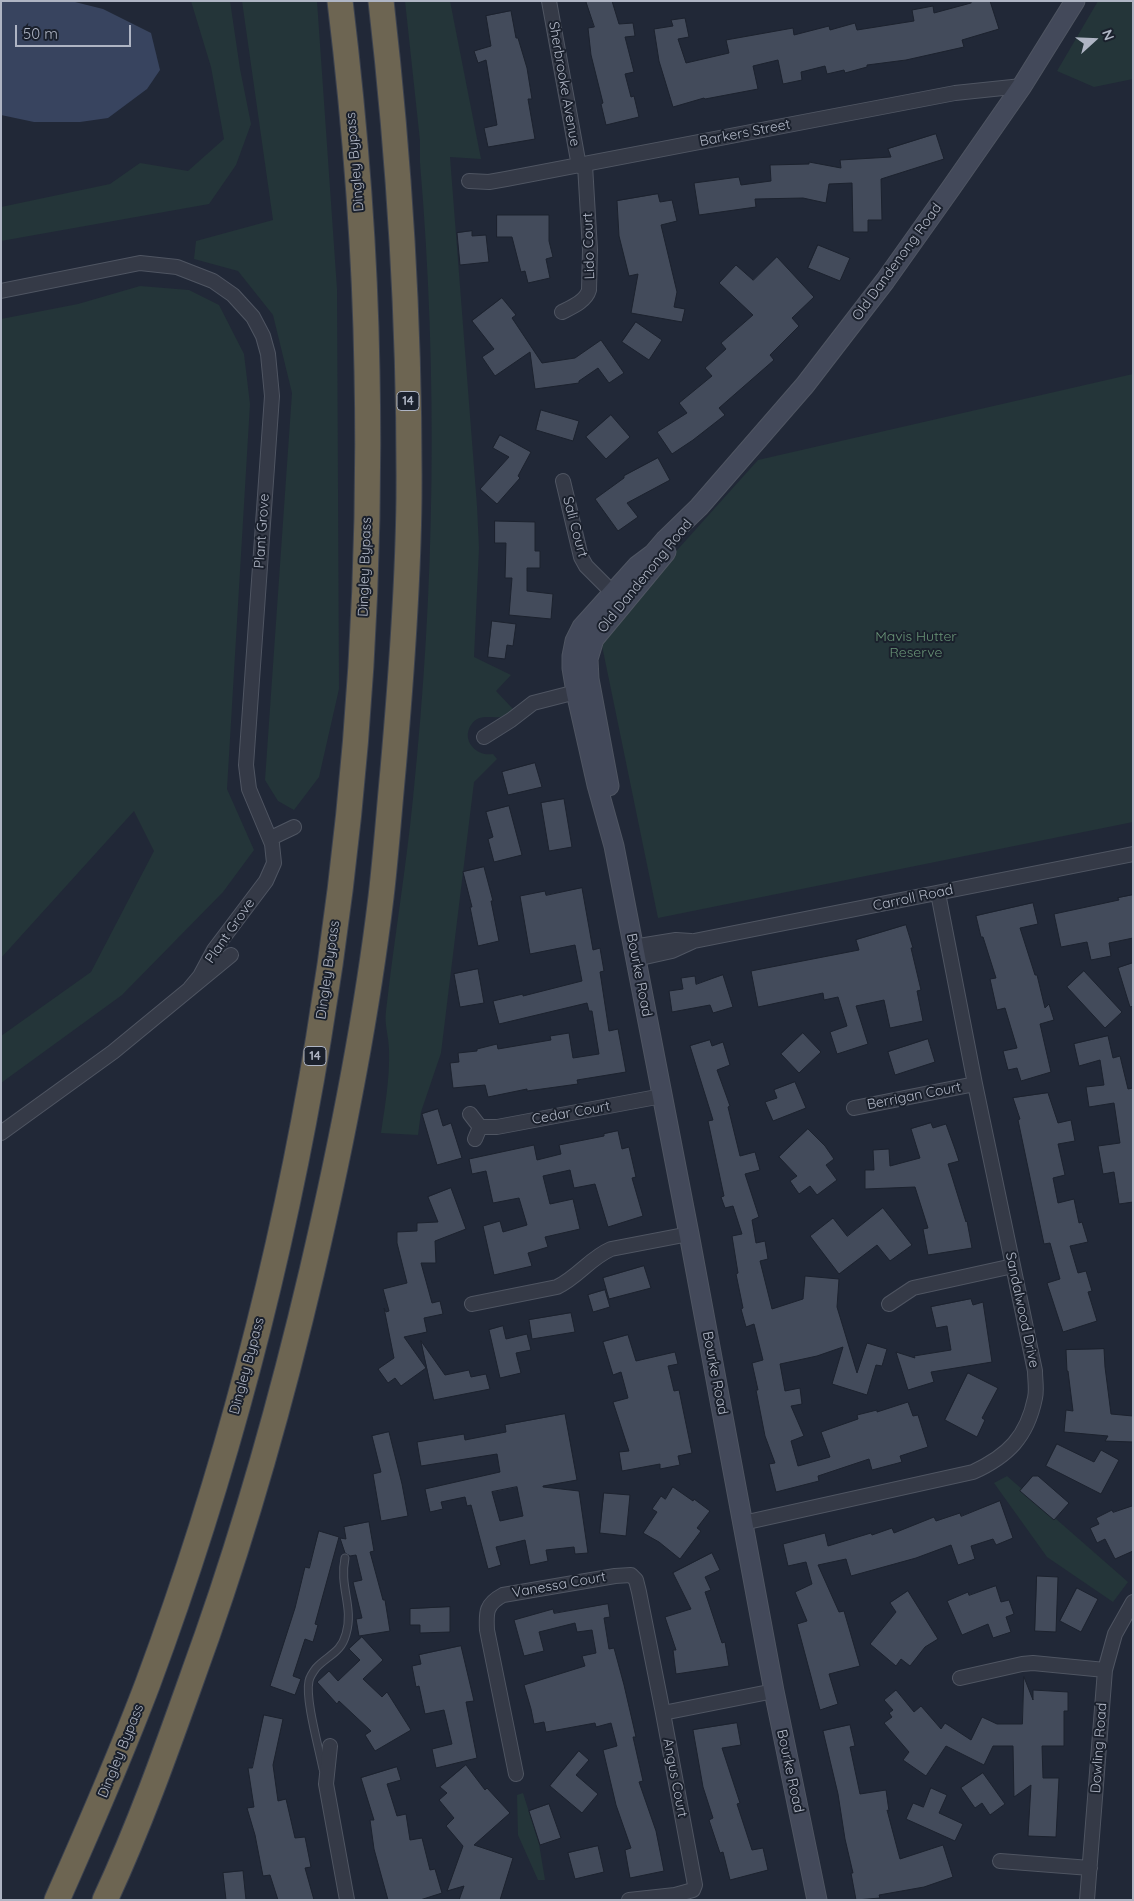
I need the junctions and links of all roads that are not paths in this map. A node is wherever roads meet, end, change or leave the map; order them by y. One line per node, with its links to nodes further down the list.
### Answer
1 (340, 1): 42 (highway, Dingley Bypass / 14)
2 (381, 1): 43 (highway, 14)
3 (550, 1): 6 (street, Sherbrooke Avenue)
4 (1075, 1): 5 (main road, Old Dandenong Road)
5 (1022, 86): 6 (street, Barkers Street); 11 (main road, Old Dandenong Road)
6 (582, 166): 7 (street, Barkers Street); 9 (street, Lido Court)
7 (468, 180)
8 (1, 291): 15 (street, Plant Grove)
9 (562, 312)
10 (563, 481): 11 (street, Sali Court)
11 (618, 598): 12 (main road, Old Dandenong Road)
12 (583, 690): 13 (street); 18 (main road, Bourke Road)
13 (484, 737)
14 (294, 827): 15 (street)
15 (270, 838): 20 (street, Plant Grove)
16 (1133, 854): 17 (street, Carroll Road)
17 (938, 893): 18 (street, Carroll Road); 21 (street, Sandalwood Drive)
18 (634, 953): 22 (main road, Bourke Road)
19 (231, 955): 20 (street, Plant Grove)
20 (190, 988): 25 (street, Plant Grove)
21 (975, 1084): 23 (street, Berrigan Court); 27 (street, Sandalwood Drive)
22 (662, 1096): 24 (street, Cedar Court); 26 (main road, Bourke Road)
23 (854, 1108)
24 (470, 1114)
25 (1, 1132)
26 (689, 1234): 28 (street); 30 (main road, Bourke Road)
27 (1013, 1266): 29 (street); 30 (street, Sandalwood Drive)
28 (472, 1304)
29 (889, 1304)
30 (743, 1522): 35 (main road, Bourke Road)
31 (345, 1558): 39 (lane)
32 (1133, 1602): 33 (street, Dowling Road)
33 (1105, 1670): 34 (street); 41 (street, Dowling Road)
34 (960, 1678)
35 (774, 1691): 36 (street); 46 (main road, Bourke Road)
36 (663, 1713): 38 (street, Vanessa Court); 45 (street, Angus Court)
37 (330, 1746): 39 (street)
38 (516, 1774)
39 (326, 1784): 44 (street)
40 (1000, 1861): 41 (street)
41 (1090, 1868): 47 (street, Dowling Road)
42 (57, 1900)
43 (105, 1900)
44 (347, 1900)
45 (629, 1900)
46 (817, 1900)
47 (1087, 1900)

